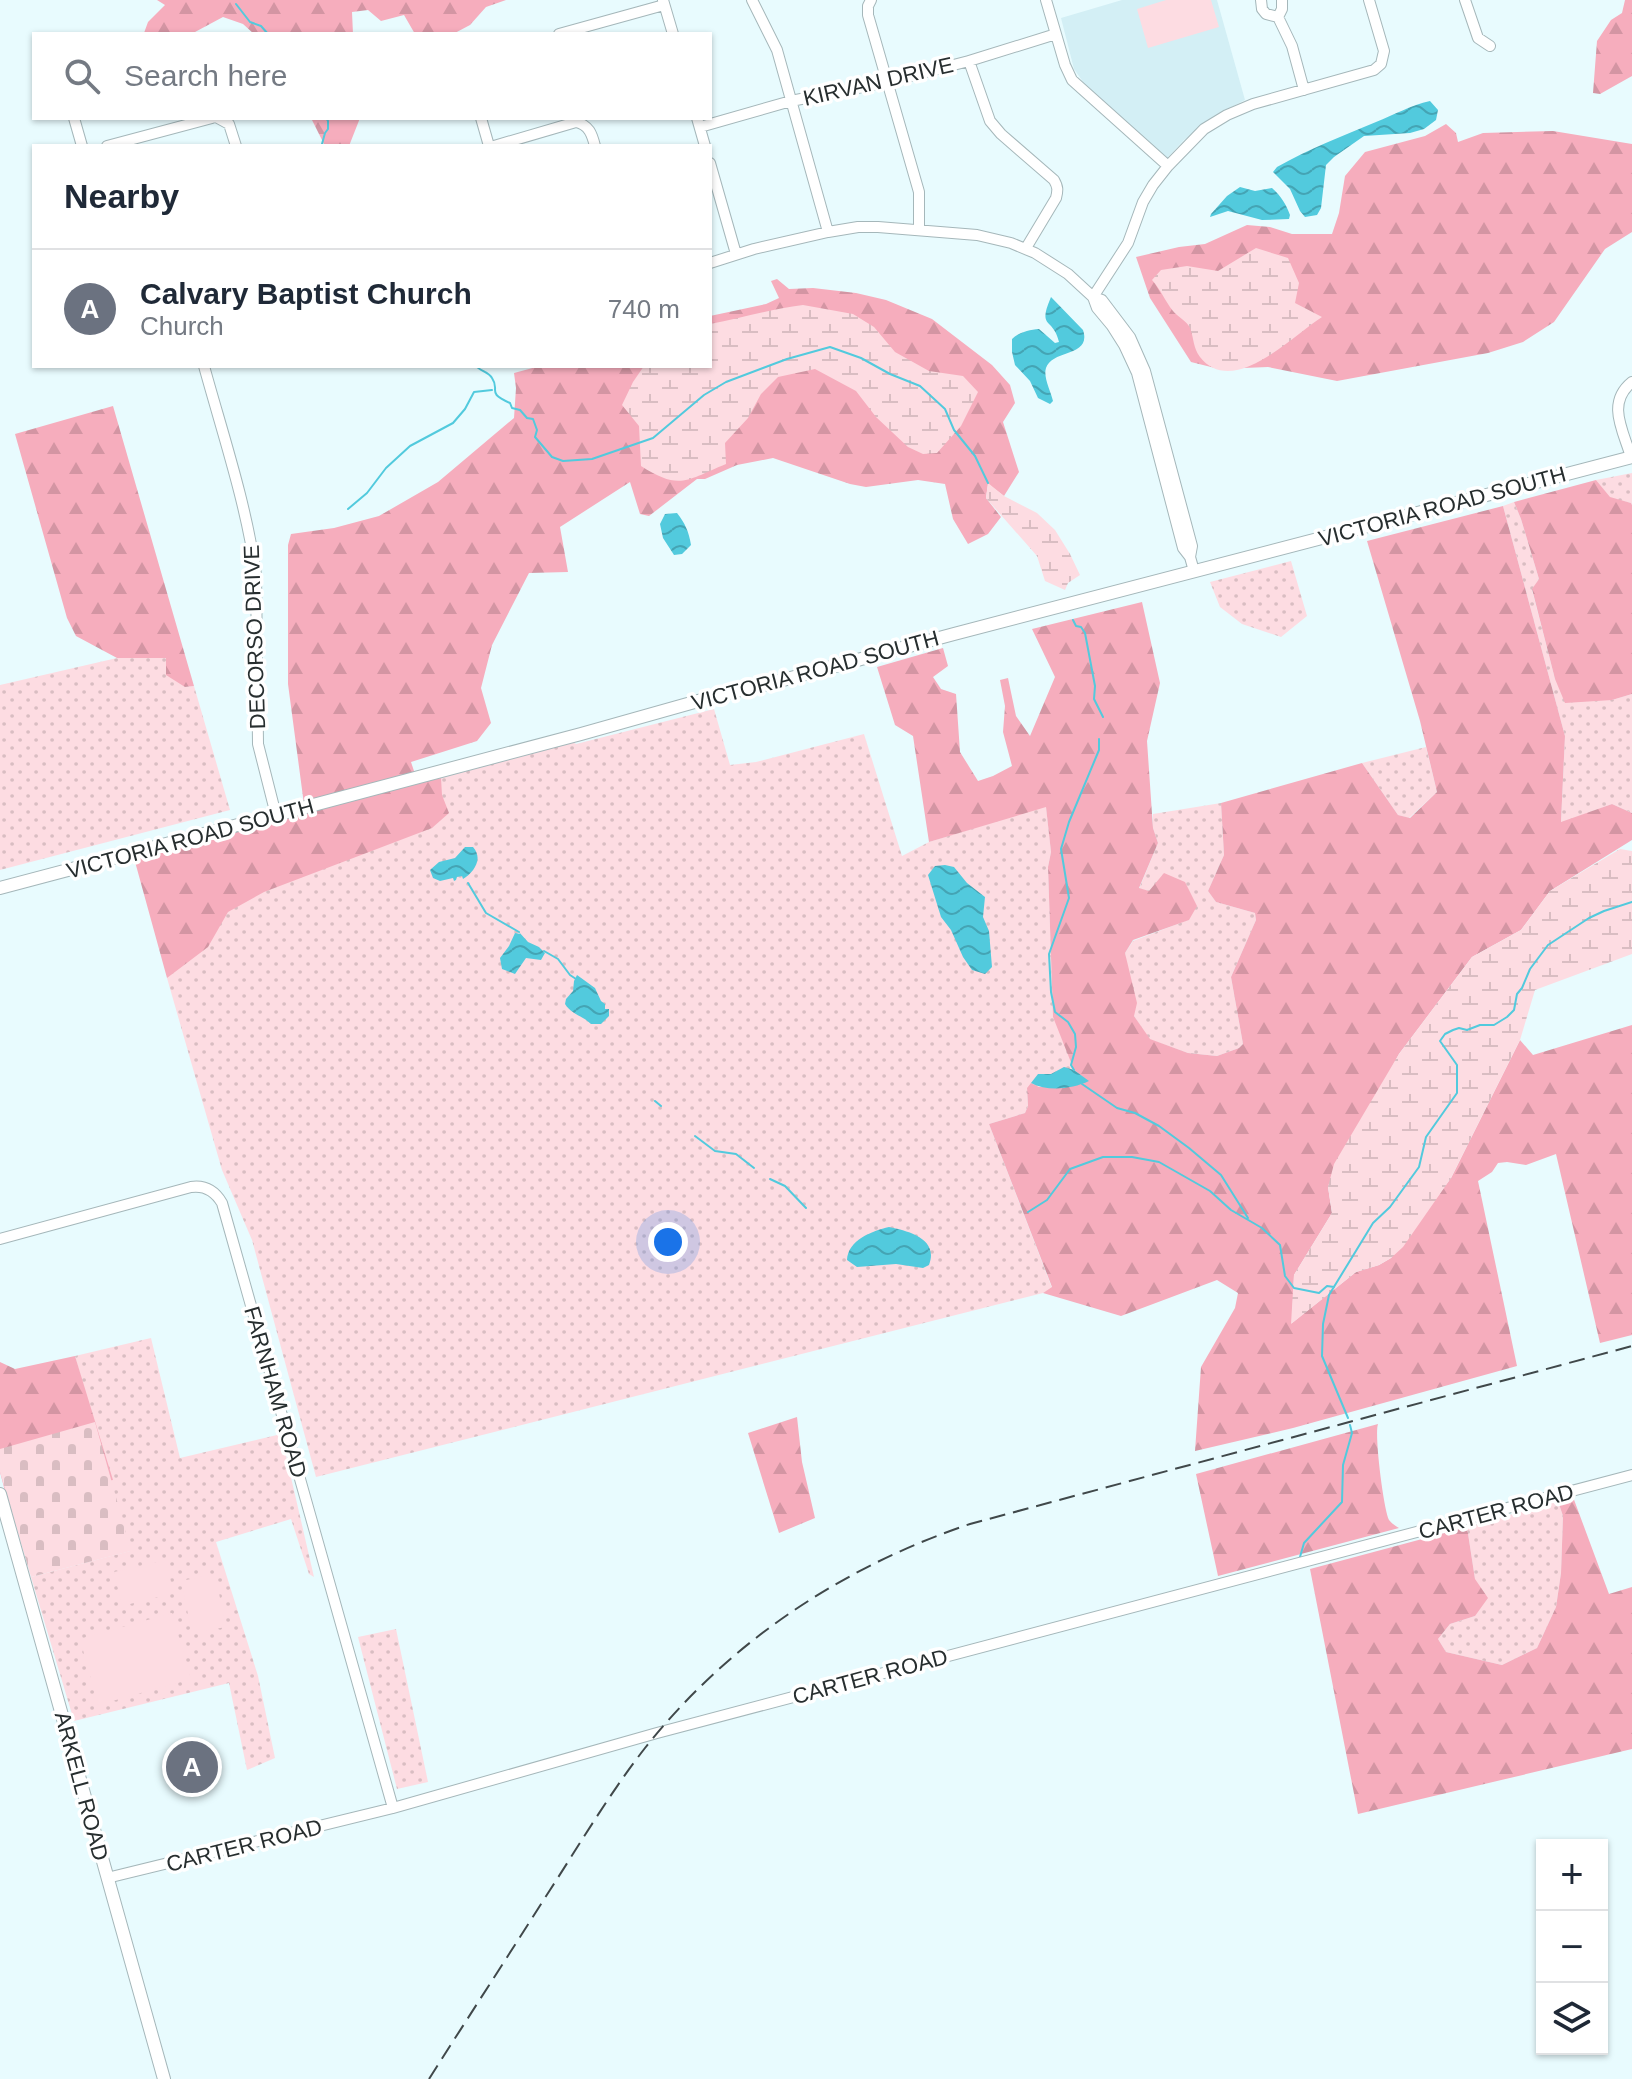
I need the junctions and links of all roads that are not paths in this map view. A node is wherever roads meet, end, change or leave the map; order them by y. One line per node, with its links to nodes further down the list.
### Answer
1 (752, 0): 17 (street)
2 (871, 0): 15 (street)
3 (1046, 0): 12 (street)
4 (1261, 0): 9 (street)
5 (1282, 0): 9 (street)
6 (1369, 0): 16 (street)
7 (1465, 0): 13 (street)
8 (664, 2): 10 (street); 11 (street)
9 (1278, 17): 16 (street)
10 (566, 32)
11 (672, 32)
12 (1056, 34): 14 (street, KIRVAN DRIVE); 31 (street)
13 (1490, 46)
14 (969, 61): 15 (street, KIRVAN DRIVE); 35 (street)
15 (887, 82): 17 (street, KIRVAN DRIVE); 33 (street)
16 (1304, 90): 31 (street)
17 (791, 101): 18 (street, KIRVAN DRIVE); 34 (street)
18 (712, 119)
19 (75, 120): 24 (street)
20 (207, 120): 25 (street)
21 (220, 120): 26 (street)
22 (482, 120): 27 (street)
23 (698, 122): 30 (street)
24 (81, 144)
25 (115, 144)
26 (235, 144)
27 (491, 144)
28 (499, 144): 29 (street)
29 (594, 144)
30 (704, 144)
31 (1168, 166): 38 (street)
32 (712, 170): 36 (street)
33 (919, 230): 34 (street); 35 (street)
34 (828, 232): 36 (street)
35 (1026, 248): 38 (street)
36 (736, 254): 37 (street)
37 (712, 262)
38 (1093, 297): 42 (street)
39 (205, 368): 43 (street, DECORSO DRIVE)
40 (1632, 382): 41 (street)
41 (1631, 457): 42 (main road, VICTORIA ROAD SOUTH)
42 (1194, 571): 43 (main road, VICTORIA ROAD SOUTH)
43 (276, 815): 44 (main road, VICTORIA ROAD SOUTH)
44 (0, 888)
45 (0, 1239): 48 (street, FARNHAM ROAD)
46 (1632, 1475): 48 (street, CARTER ROAD)
47 (0, 1494): 49 (main road, ARKELL ROAD)
48 (393, 1808): 49 (street, CARTER ROAD)
49 (107, 1878): 50 (main road, ARKELL ROAD)
50 (164, 2079)

